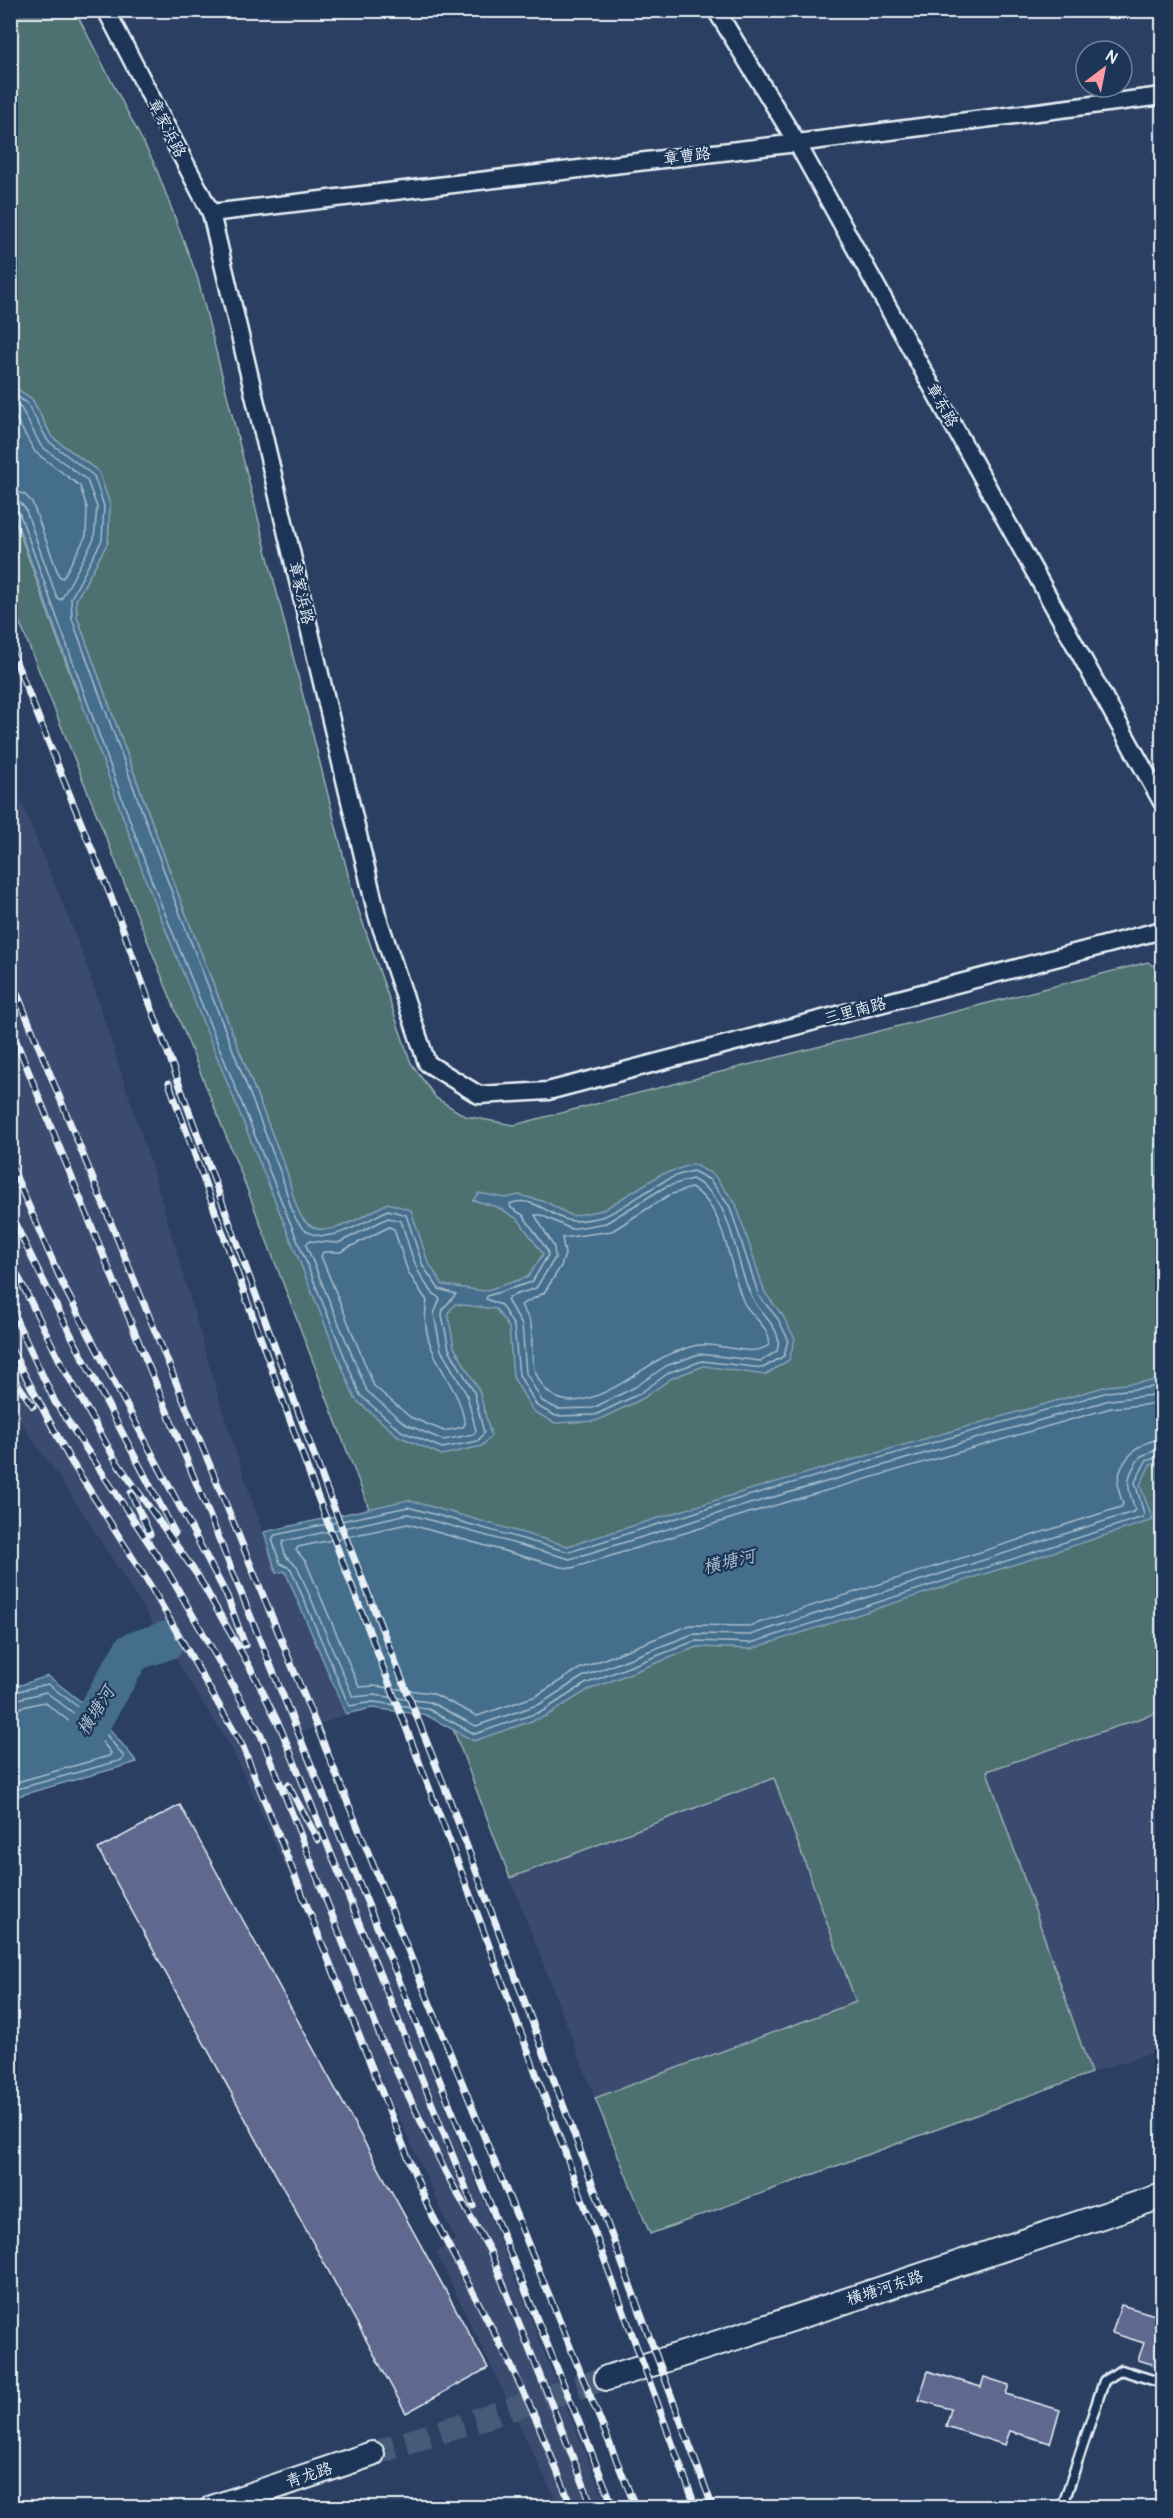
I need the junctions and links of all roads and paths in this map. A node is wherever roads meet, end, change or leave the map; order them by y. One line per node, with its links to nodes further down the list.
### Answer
1 (106, 10): 5 (street, 章家浜路)
2 (716, 10): 4 (street, 章东路)
3 (1162, 96): 4 (street, 章曹路)
4 (796, 143): 5 (street, 章曹路); 6 (street, 章东路)
5 (211, 213): 8 (street, 章家浜路)
6 (1162, 802)
7 (1162, 930): 8 (street, 三里南路)
8 (548, 1091)
9 (1162, 2196): 10 (main road, 横塘河东路)
10 (607, 2378)
11 (1162, 2383): 14 (lane)
12 (372, 2454): 13 (main road, 青龙路)
13 (212, 2508)
14 (1062, 2508)

